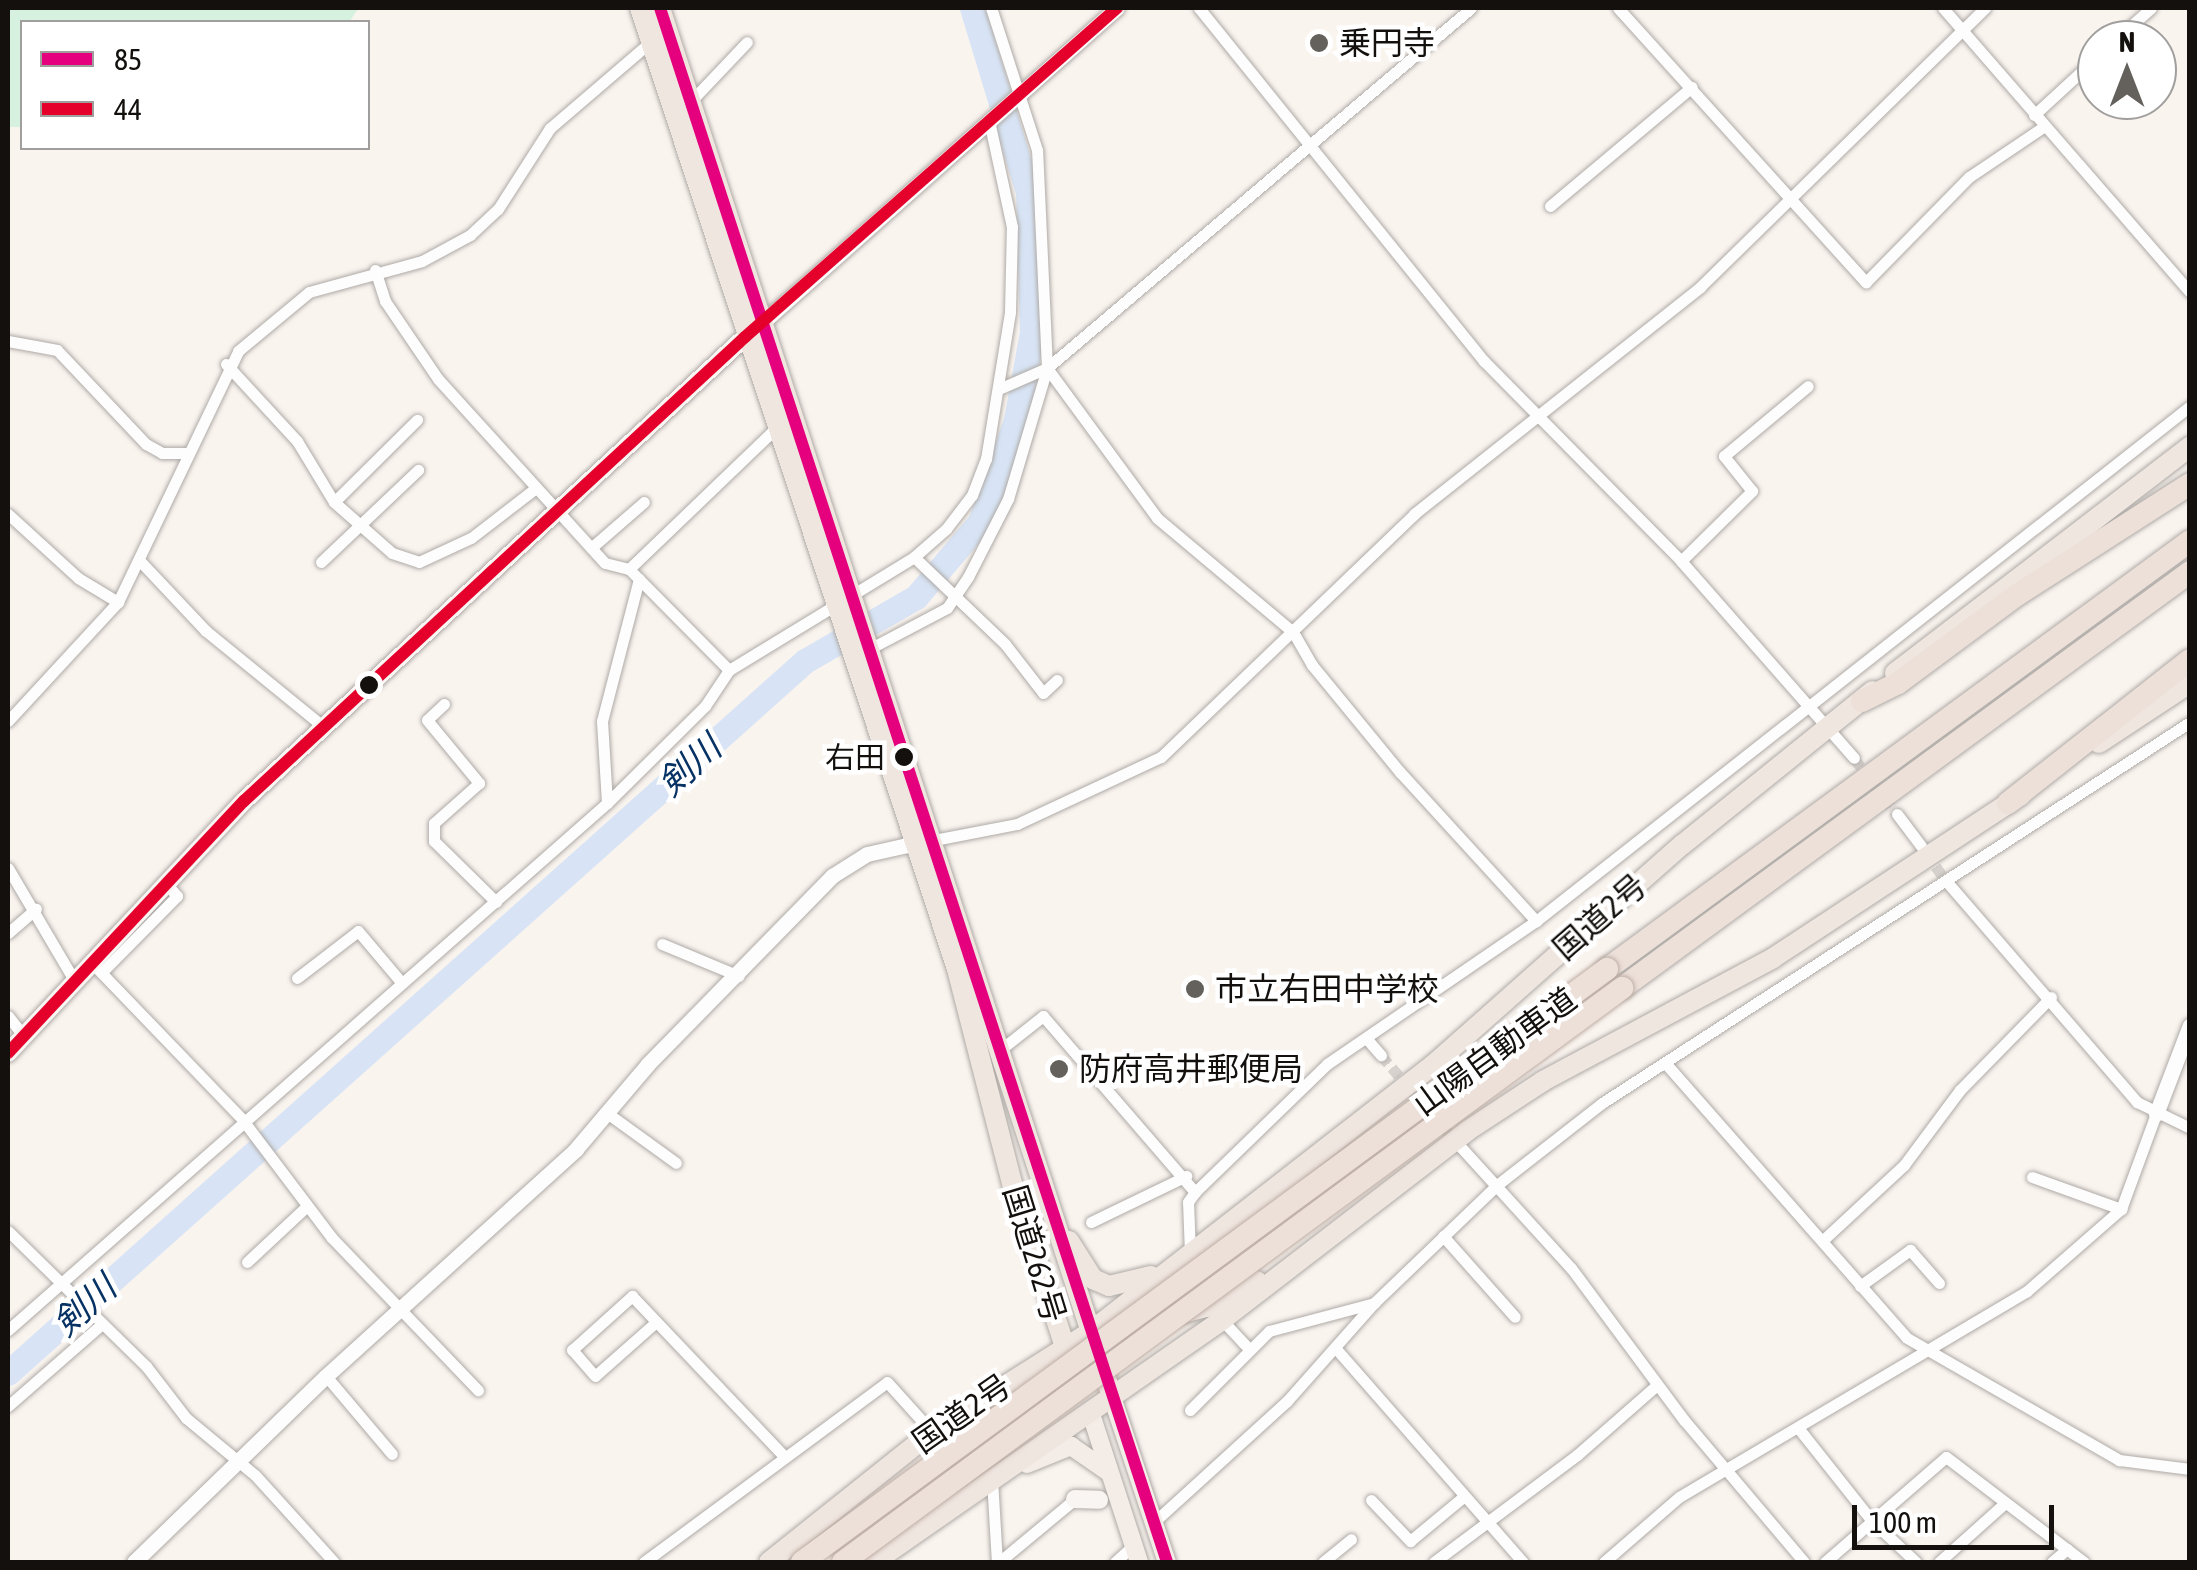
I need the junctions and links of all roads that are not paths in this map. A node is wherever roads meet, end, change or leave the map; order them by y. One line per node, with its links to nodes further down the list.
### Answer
1 (640, 8): 11 (highway, 国道262号)
2 (660, 8): 11 (highway, 国道262号)
3 (990, 8): 15 (street)
4 (1118, 8): 15 (street)
5 (1199, 8): 20 (street)
6 (1471, 8): 20 (street)
7 (1618, 8): 14 (street)
8 (1944, 8): 10 (street)
9 (1984, 8): 10 (street)
10 (1963, 30): 17 (street); 21 (street)
11 (660, 36): 16 (highway, 国道262号); 23 (street); 26 (highway, 国道262号)
12 (748, 42): 16 (street)
13 (2077, 75): 17 (street)
14 (1692, 88): 21 (street); 22 (street)
15 (1019, 94): 18 (street); 29 (street)
16 (691, 102): 25 (highway, 国道262号)
17 (2034, 115): 19 (street)
18 (991, 119): 25 (street); 30 (street)
19 (2043, 127): 21 (street); 24 (street)
20 (1313, 148): 29 (street); 33 (street)
21 (1794, 198): 33 (street)
22 (1550, 206)
23 (375, 270): 28 (street); 40 (street)
24 (2190, 292)
25 (763, 322): 26 (main road); 57 (highway, 国道262号)
26 (745, 337): 35 (highway, 国道262号); 44 (main road)
27 (8, 341): 37 (street)
28 (226, 364): 37 (street); 41 (street)
29 (1041, 371): 30 (street); 55 (street); 58 (street)
30 (1004, 386): 48 (street)
31 (1808, 386): 49 (street)
32 (2190, 406): 65 (street)
33 (1538, 419): 49 (street); 58 (street)
34 (416, 420): 41 (street)
35 (776, 428): 52 (street); 57 (highway, 国道262号)
36 (2190, 447): 64 (highway, 国道2号)
37 (188, 454): 50 (street)
38 (418, 470): 45 (street)
39 (2190, 484): 64 (highway)
40 (536, 488): 44 (street); 45 (street)
41 (334, 502): 45 (street)
42 (644, 502): 47 (street)
43 (8, 514): 56 (street)
44 (560, 514): 47 (street); 70 (main road)
45 (356, 524): 51 (street)
46 (2190, 541): 87 (highway, 山陽自動車道)
47 (591, 548): 52 (street)
48 (914, 558): 55 (street); 57 (street)
49 (1681, 560): 65 (street)
50 (140, 561): 56 (street); 70 (street)
51 (322, 562)
52 (629, 569): 54 (street)
53 (2190, 572): 87 (highway, 山陽自動車道)
54 (639, 579): 61 (street); 72 (street)
55 (954, 600): 59 (street); 62 (street)
56 (118, 602): 67 (street)
57 (846, 602): 59 (highway, 国道262号); 61 (street)
58 (1293, 632): 75 (street); 81 (street)
59 (865, 647): 75 (highway, 国道262号)
60 (2190, 660): 73 (highway)
61 (729, 670): 72 (street)
62 (1057, 680)
63 (2190, 684): 73 (highway)
64 (1862, 700): 69 (highway, 国道2号)
65 (1810, 703): 69 (street); 81 (street)
66 (444, 704): 79 (street)
67 (8, 721)
68 (2190, 722): 78 (street)
69 (1829, 727): 71 (street); 116 (highway, 国道2号)
70 (325, 728): 84 (main road)
71 (1854, 758)
72 (608, 803): 79 (street)
73 (2008, 803): 117 (highway)
74 (1896, 814): 76 (street)
75 (926, 841): 85 (street); 95 (highway, 国道262号); 124 (highway, 国道262号)
76 (1921, 846)
77 (8, 868): 80 (street)
78 (1947, 882): 90 (street); 98 (street)
79 (496, 902): 89 (street)
80 (36, 909): 82 (street); 88 (street)
81 (1536, 921): 94 (street)
82 (8, 933)
83 (662, 944): 85 (street)
84 (96, 967): 88 (main road); 101 (street)
85 (739, 976): 99 (street)
86 (297, 978): 89 (street)
87 (1615, 979): 165 (highway, 山陽自動車道, bridge); 166 (highway, 山陽自動車道, bridge)
88 (74, 980): 93 (main road)
89 (402, 984): 101 (street)
90 (2051, 997): 100 (street); 115 (street)
91 (8, 1016): 93 (street)
92 (2190, 1024): 100 (street)
93 (23, 1035): 96 (main road)
94 (1366, 1038): 97 (street); 108 (street)
95 (1000, 1050): 105 (street); 111 (highway, 国道262号)
96 (8, 1052)
97 (1381, 1055)
98 (1667, 1066): 107 (street); 115 (street)
99 (606, 1113): 104 (street); 123 (street)
100 (2156, 1114): 102 (street); 110 (street)
101 (242, 1119): 109 (street); 120 (street)
102 (2190, 1128)
103 (1458, 1144): 107 (street)
104 (676, 1164)
105 (1186, 1176): 108 (street); 112 (street)
106 (2032, 1177): 110 (street)
107 (1497, 1185): 114 (street); 136 (street)
108 (1195, 1192): 116 (street)
109 (307, 1206): 118 (street); 123 (street)
110 (2120, 1209): 134 (street)
111 (1049, 1210): 116 (highway); 130 (highway, 国道262号)
112 (1091, 1222)
113 (8, 1231): 120 (street)
114 (1443, 1236): 122 (street); 125 (street)
115 (1822, 1241): 121 (street)
116 (1182, 1258): 130 (highway, 国道2号)
117 (1303, 1258): 126 (highway); 130 (highway)
118 (247, 1262)
119 (1940, 1283): 121 (street)
120 (62, 1284): 127 (street); 129 (street)
121 (1860, 1286): 134 (street)
122 (1374, 1303): 132 (street); 133 (street)
123 (400, 1307): 135 (street); 137 (street)
124 (1052, 1312): 130 (highway); 131 (highway, 国道262号)
125 (1515, 1317)
126 (1222, 1320): 132 (street); 138 (highway)
127 (98, 1321): 139 (street); 146 (street)
128 (656, 1322): 128 (street); 145 (street)
129 (8, 1330)
130 (1090, 1330): 131 (highway, 国道2号); 138 (highway, 国道262号)
131 (1064, 1349): 141 (highway, 国道262号); 143 (highway, 国道2号)
132 (1250, 1350): 140 (street)
133 (1338, 1350): 151 (street); 157 (street)
134 (1930, 1354): 142 (street); 148 (street)
135 (326, 1376): 144 (street); 146 (street)
136 (1657, 1385): 147 (street); 155 (street)
137 (478, 1390)
138 (1112, 1397): 141 (highway); 157 (main road)
139 (8, 1406)
140 (1190, 1410)
141 (1090, 1412): 149 (highway); 150 (main road)
142 (1798, 1429): 147 (street); 156 (street)
143 (932, 1432): 145 (street); 164 (highway, 国道2号)
144 (392, 1454)
145 (783, 1454): 163 (street)
146 (236, 1465): 161 (street); 162 (street)
147 (1730, 1468): 174 (street); 175 (street)
148 (2190, 1469)
149 (1000, 1474): 150 (main road); 167 (highway); 168 (street)
150 (1108, 1489): 152 (main road); 160 (main road)
151 (1462, 1498): 153 (street); 155 (street)
152 (1075, 1499): 168 (street)
153 (1371, 1500)
154 (2005, 1503): 156 (street); 159 (street); 178 (street)
155 (1488, 1516): 172 (street); 173 (street)
156 (1872, 1521): 176 (street); 177 (street)
157 (1154, 1522): 170 (main road)
158 (1351, 1538): 171 (street)
159 (2067, 1550): 179 (street); 180 (street)
160 (1136, 1554): 169 (street)
161 (134, 1562)
162 (334, 1562)
163 (644, 1562)
164 (769, 1562)
165 (802, 1562)
166 (843, 1562)
167 (874, 1562)
168 (998, 1562)
169 (1114, 1562)
170 (1168, 1562)
171 (1323, 1562)
172 (1434, 1562)
173 (1523, 1562)
174 (1604, 1562)
175 (1804, 1562)
176 (1824, 1562)
177 (1916, 1562)
178 (1939, 1562)
179 (2052, 1562)
180 (2084, 1562)

